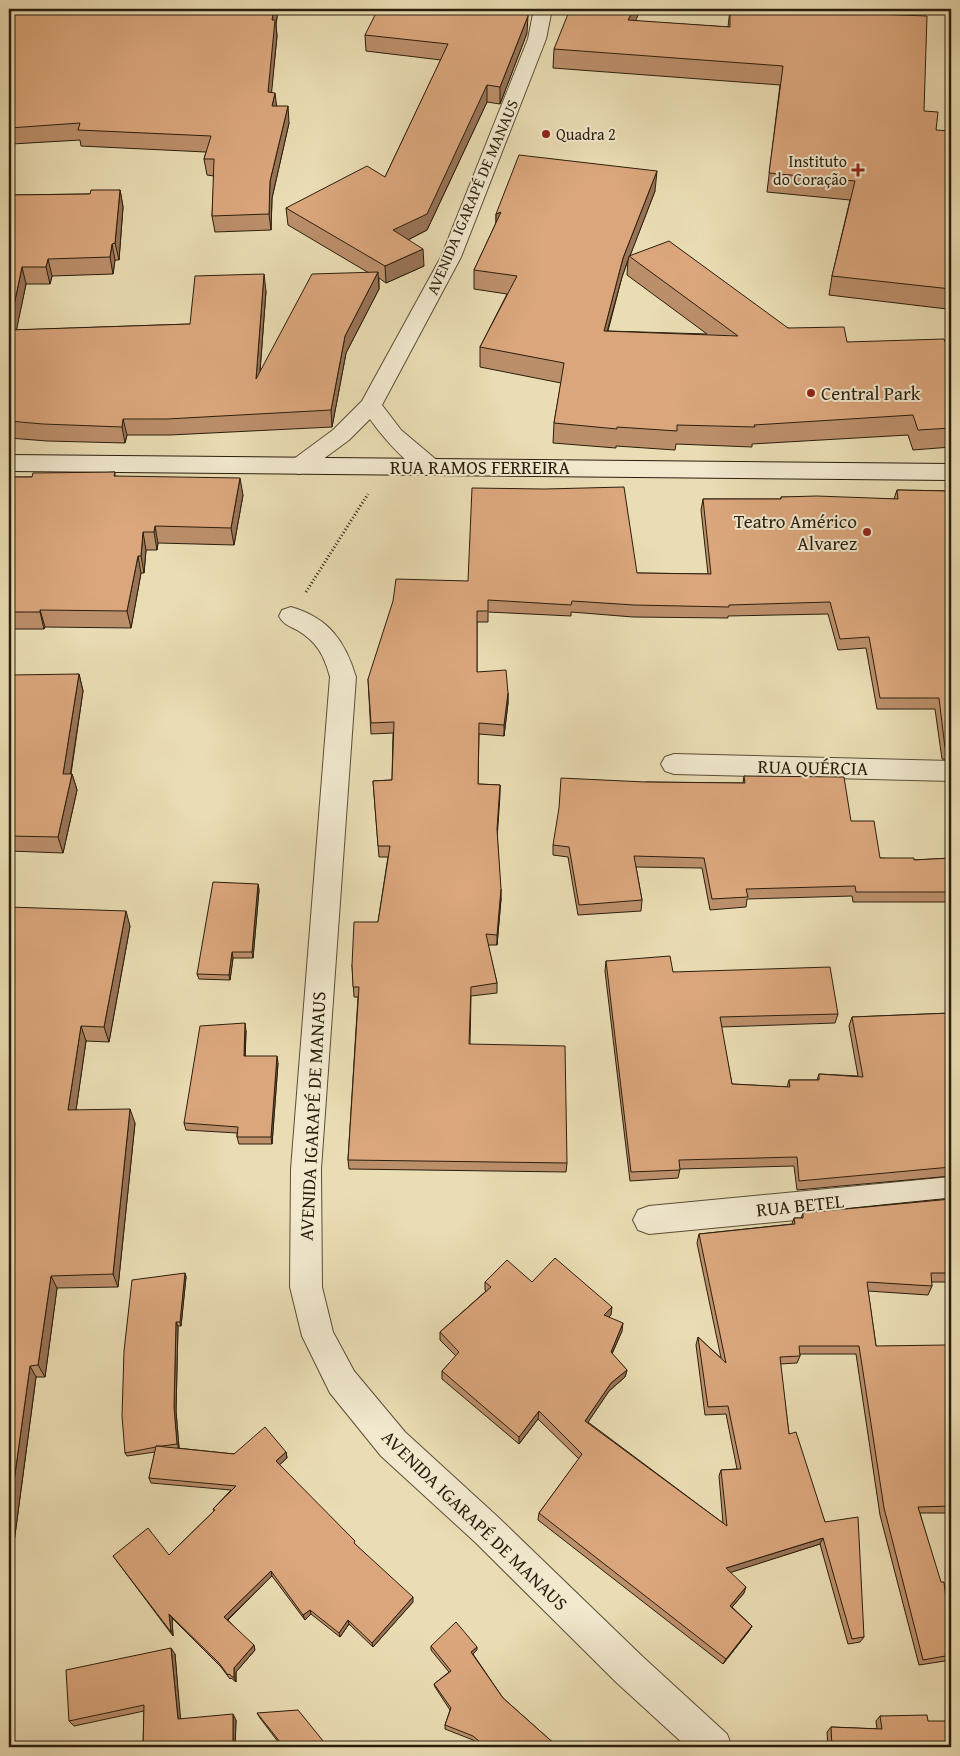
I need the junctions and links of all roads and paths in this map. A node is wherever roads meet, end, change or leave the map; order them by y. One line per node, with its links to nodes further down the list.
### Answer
1 (544, 9): 2 (street, AVENIDA IGARAPÉ DE MANAUS)
2 (371, 405): 4 (street, AVENIDA IGARAPÉ DE MANAUS); 6 (street)
3 (9, 463): 4 (street, RUA RAMOS FERREIRA)
4 (299, 466): 5 (street, RUA RAMOS FERREIRA)
5 (386, 466): 6 (street, RUA RAMOS FERREIRA); 8 (path)
6 (431, 467): 7 (street, RUA RAMOS FERREIRA)
7 (951, 472)
8 (291, 616): 13 (street, AVENIDA IGARAPÉ DE MANAUS)
9 (674, 764): 10 (street, RUA QUÉRCIA)
10 (951, 771)
11 (951, 1191): 12 (street, RUA BETEL)
12 (650, 1220)
13 (714, 1747)

